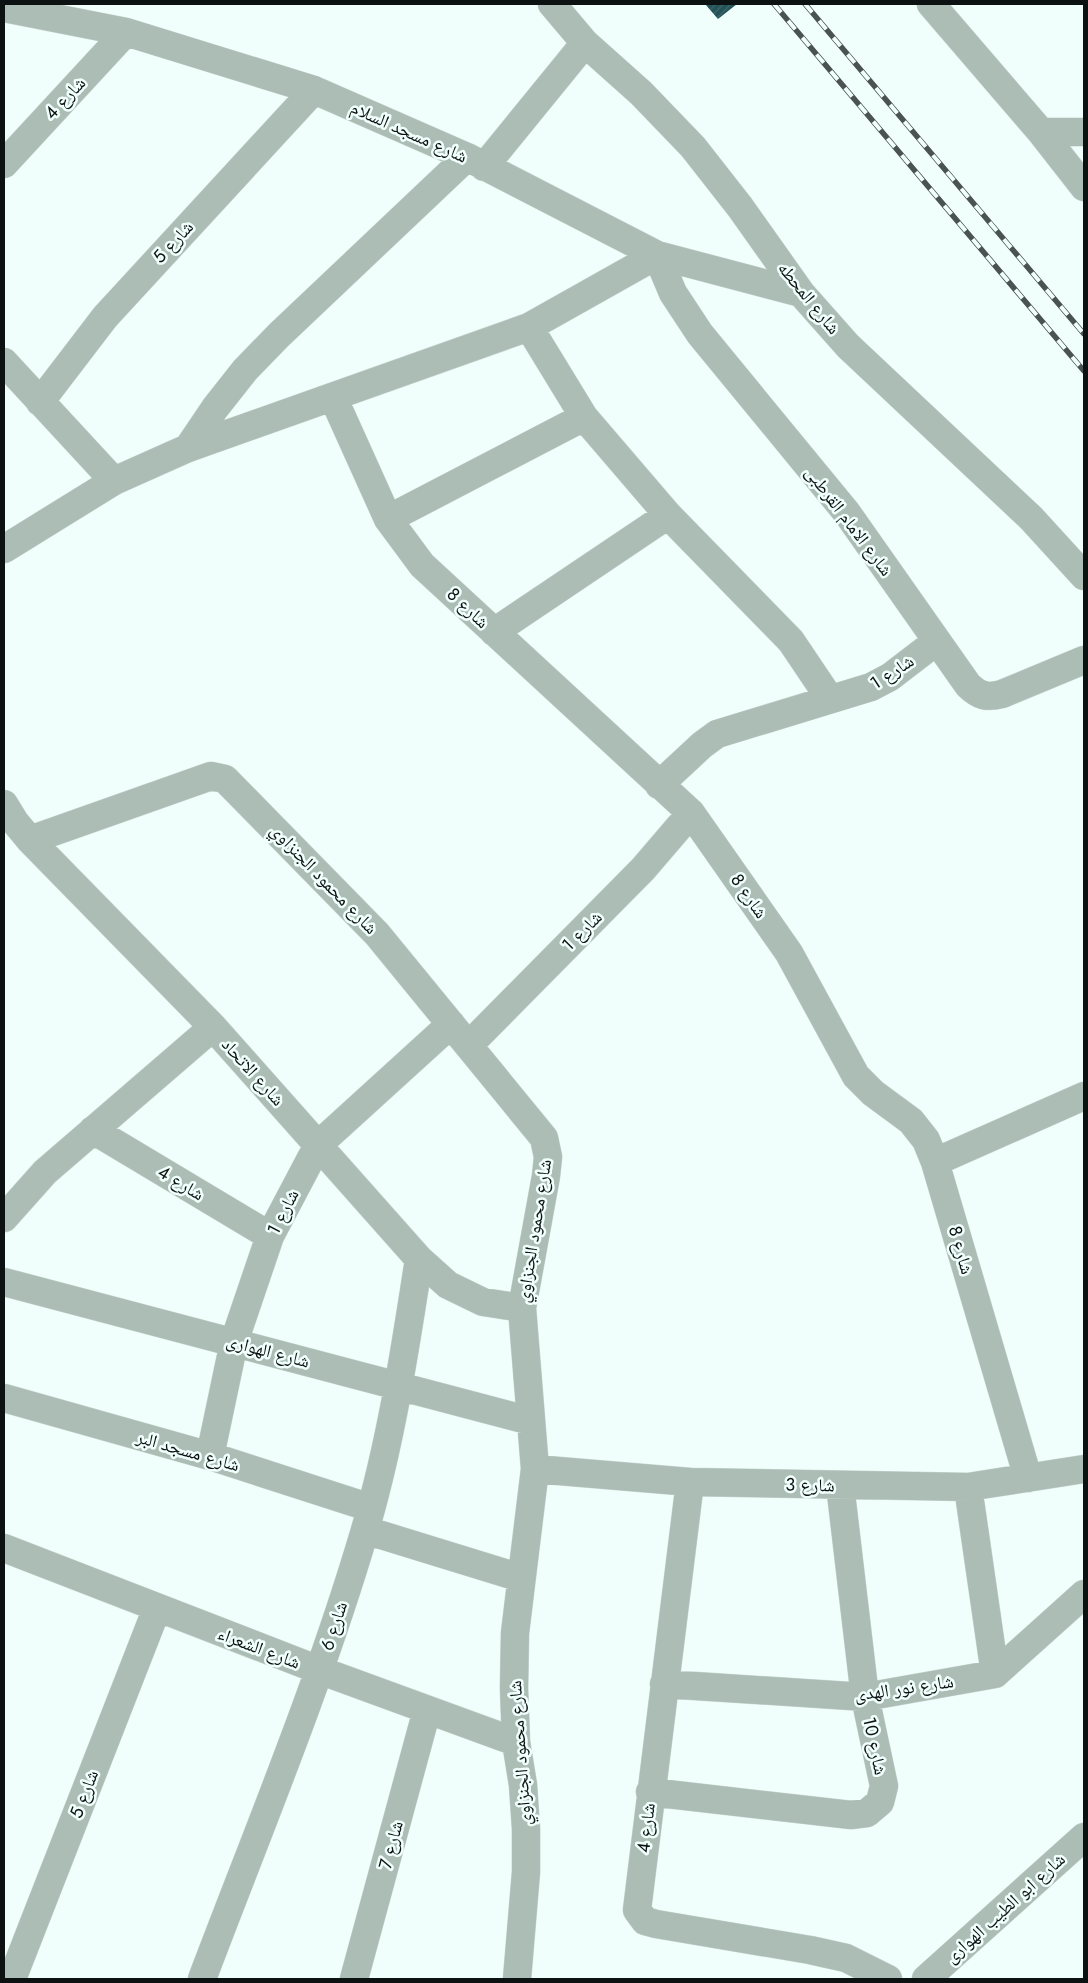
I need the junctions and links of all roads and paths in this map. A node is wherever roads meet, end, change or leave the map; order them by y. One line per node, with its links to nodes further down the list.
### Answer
1 (552, 4): 5 (street, شارع المحطه)
2 (931, 4): 7 (street)
3 (19, 8): 4 (street, شارع مسجد السلام)
4 (126, 32): 6 (street, شارع مسجد السلام); 10 (street, شارع 4)
5 (585, 43): 9 (street); 13 (street, شارع المحطه)
6 (314, 90): 9 (street, شارع مسجد السلام); 17 (street, شارع 5)
7 (1042, 132): 8 (street); 11 (street)
8 (1084, 132)
9 (476, 162): 12 (street, شارع مسجد السلام); 19 (street)
10 (4, 164)
11 (1084, 187)
12 (657, 255): 13 (street, شارع مسجد السلام); 14 (street); 26 (street, شارع الامام القرطبى)
13 (801, 293): 24 (street, شارع المحطه)
14 (529, 327): 16 (street); 18 (street)
15 (4, 362): 17 (street)
16 (332, 397): 19 (street); 22 (street, شارع 8)
17 (40, 402): 20 (street)
18 (584, 417): 21 (street); 22 (street)
19 (188, 448): 20 (street)
20 (114, 481): 23 (street)
21 (668, 515): 25 (street); 28 (street)
22 (388, 519): 25 (street, شارع 8)
23 (4, 549)
24 (1084, 576)
25 (494, 632): 29 (street, شارع 8)
26 (937, 641): 27 (street, شارع الامام القرطبى); 28 (street, شارع 1)
27 (1084, 660)
28 (830, 699): 29 (street, شارع 1)
29 (659, 785): 31 (street, شارع 8)
30 (4, 804): 32 (street, شارع الاتحاد)
31 (691, 813): 35 (street, شارع 1); 39 (street, شارع 8)
32 (30, 840): 33 (street, شارع محمود الجنزاوي); 34 (street, شارع الاتحاد)
33 (451, 1024): 35 (street, شارع محمود الجنزاوي); 38 (street, شارع 1)
34 (214, 1027): 37 (street); 38 (street, شارع الاتحاد)
35 (469, 1045): 44 (street, شارع محمود الجنزاوي)
36 (1084, 1096): 39 (street)
37 (93, 1130): 40 (street); 41 (street, شارع 4)
38 (318, 1145): 41 (street, شارع 1); 42 (street, شارع الاتحاد)
39 (935, 1162): 52 (street, شارع 8)
40 (4, 1218)
41 (270, 1236): 45 (street, شارع 1)
42 (419, 1259): 44 (street, شارع الاتحاد); 46 (street, شارع 6)
43 (4, 1282): 45 (street, شارع الهوارى)
44 (522, 1308): 48 (street, شارع محمود الجنزاوي)
45 (234, 1342): 46 (street, شارع الهوارى); 49 (street, شارع 1)
46 (400, 1386): 48 (street, شارع الهوارى); 56 (street, شارع 6)
47 (4, 1398): 49 (street, شارع مسجد البر)
48 (531, 1421): 50 (street, شارع محمود الجنزاوي)
49 (210, 1456): 56 (street, شارع مسجد البر)
50 (535, 1469): 53 (street, شارع 3); 58 (street, شارع محمود الجنزاوي)
51 (1084, 1469): 52 (street, شارع 3)
52 (1028, 1478): 55 (street, شارع 3)
53 (690, 1482): 54 (street, شارع 3); 63 (street, شارع 4)
54 (840, 1485): 55 (street, شارع 3); 64 (street, شارع 10)
55 (968, 1488): 62 (street)
56 (368, 1519): 58 (street, شارع مسجد البر); 61 (street, شارع 6)
57 (7, 1557): 60 (street, شارع الشعراء)
58 (521, 1578): 66 (street, شارع محمود الجنزاوي)
59 (1084, 1594): 62 (street)
60 (157, 1608): 61 (street, شارع الشعراء); 69 (street, شارع 5)
61 (319, 1670): 65 (street, شارع الشعراء); 70 (street, شارع 6)
62 (995, 1674): 64 (street, شارع نور الهدى)
63 (664, 1684): 64 (street, شارع نور الهدى); 67 (street, شارع 4)
64 (865, 1697): 67 (street, شارع 10)
65 (427, 1710): 66 (street, شارع الشعراء); 71 (street, شارع 7)
66 (516, 1742): 72 (street, شارع محمود الجنزاوي)
67 (650, 1792): 73 (street, شارع 4)
68 (1084, 1837): 74 (street, شارع ابو الطيب الهوارى)
69 (12, 1979)
70 (202, 1979)
71 (354, 1979)
72 (517, 1979)
73 (888, 1979)
74 (926, 1979)

